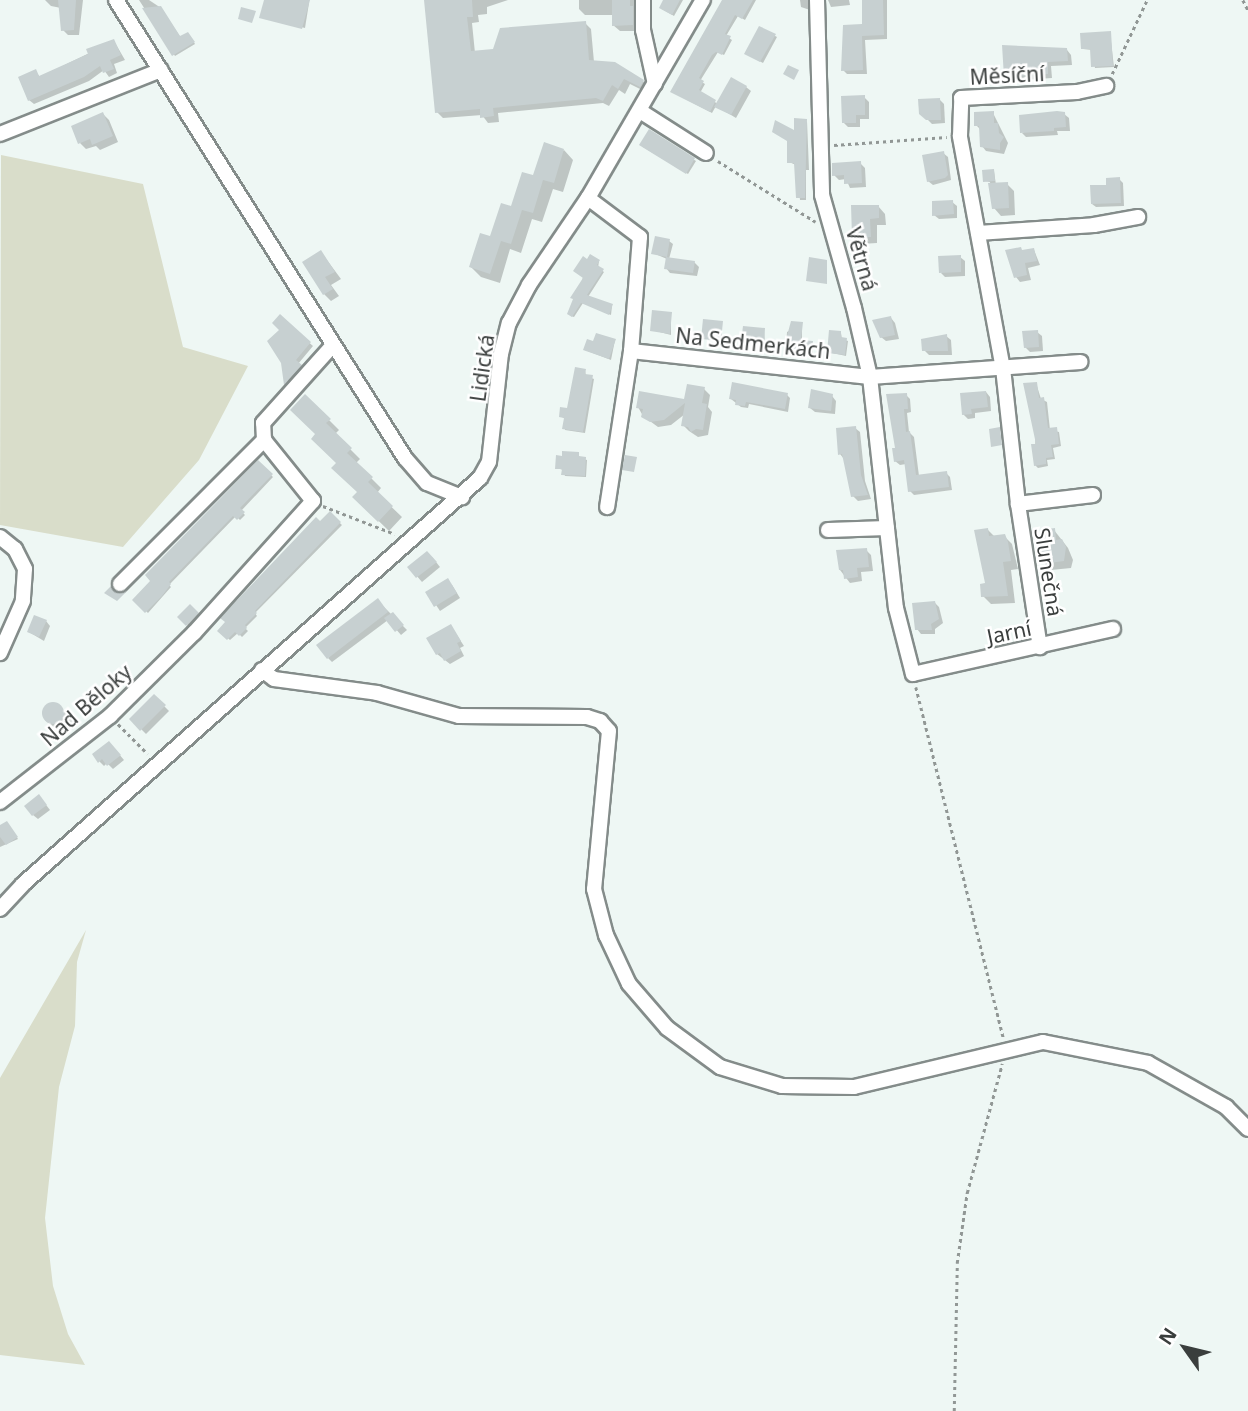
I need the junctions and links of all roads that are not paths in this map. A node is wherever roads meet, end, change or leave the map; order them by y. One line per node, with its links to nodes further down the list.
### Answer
1 (116, 0): 5 (street)
2 (643, 0): 6 (street)
3 (704, 0): 6 (street, Lidická)
4 (817, 0): 18 (street, Větrná)
5 (161, 69): 9 (street); 14 (street)
6 (655, 84): 8 (street, Lidická)
7 (1106, 86): 13 (street, Měsíční)
8 (640, 111): 10 (street); 11 (street, Lidická)
9 (0, 134)
10 (706, 153)
11 (588, 198): 15 (street); 21 (street, Lidická)
12 (1138, 217): 13 (street)
13 (978, 233): 17 (street, Měsíční)
14 (332, 346): 19 (street); 21 (street)
15 (631, 351): 18 (street, Na Sedmerkách); 23 (street)
16 (1080, 362): 17 (street)
17 (1003, 369): 18 (street); 22 (street, Slunečná)
18 (870, 377): 24 (street, Větrná)
19 (264, 440): 27 (street); 33 (street, Nad Běloky)
20 (1093, 495): 22 (street, Slunečná)
21 (462, 497): 31 (street, Lidická)
22 (1018, 504): 29 (street, Slunečná)
23 (607, 507)
24 (887, 528): 25 (street); 32 (street, Větrná)
25 (828, 530)
26 (0, 537): 30 (street)
27 (120, 584)
28 (1113, 629): 29 (street, Jarní)
29 (1040, 647): 32 (street, Jarní)
30 (0, 653)
31 (262, 670): 34 (street, Lidická); 35 (street)
32 (913, 674)
33 (0, 802)
34 (0, 909)
35 (1248, 1129)

